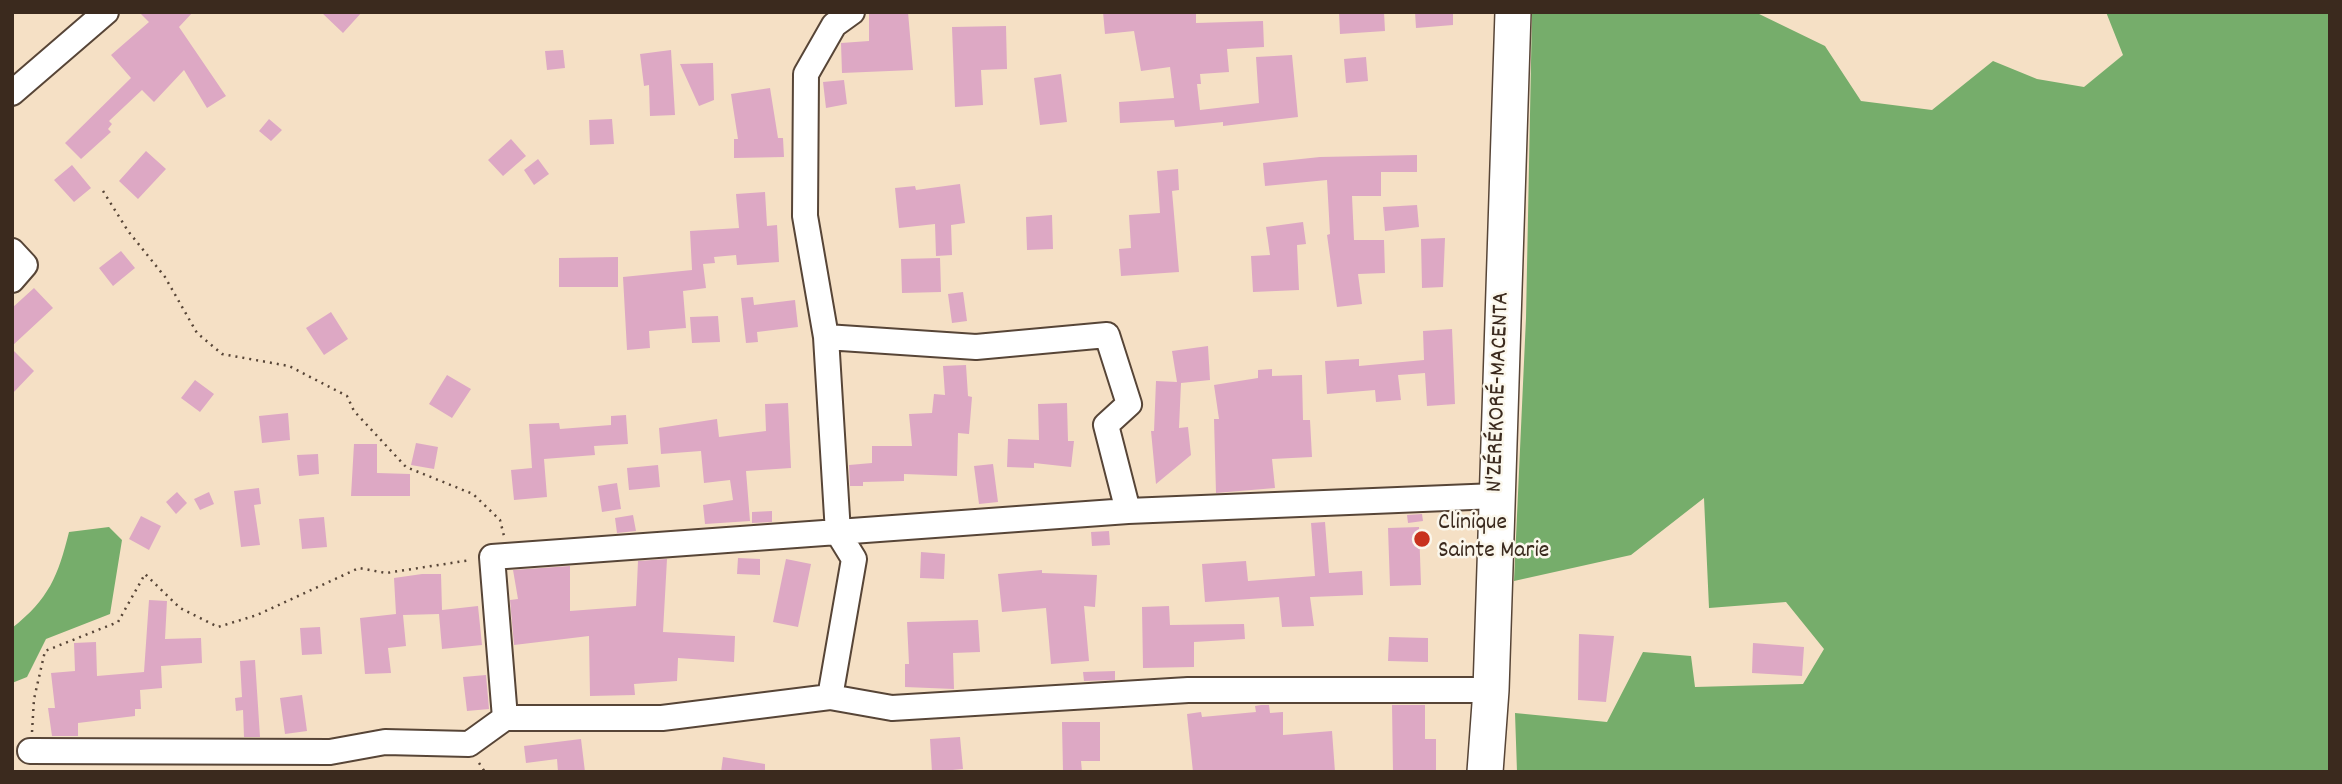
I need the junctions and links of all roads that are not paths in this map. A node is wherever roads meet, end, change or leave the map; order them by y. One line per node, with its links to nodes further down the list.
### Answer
1 (106, 12): 4 (street)
2 (852, 12): 7 (street)
3 (1513, 12): 8 (highway, N'ZÉRÉKORÉ-MACENTA)
4 (12, 93)
5 (12, 251): 6 (street)
6 (12, 280)
7 (825, 337): 9 (street); 10 (street)
8 (1496, 496): 9 (street); 11 (highway, N'ZÉRÉKORÉ-MACENTA)
9 (1128, 511): 10 (street)
10 (838, 533): 12 (street); 13 (street)
11 (1491, 690): 12 (street); 15 (highway, N'ZÉRÉKORÉ-MACENTA)
12 (830, 697): 13 (street)
13 (505, 718): 14 (street)
14 (30, 751)
15 (1485, 772)

